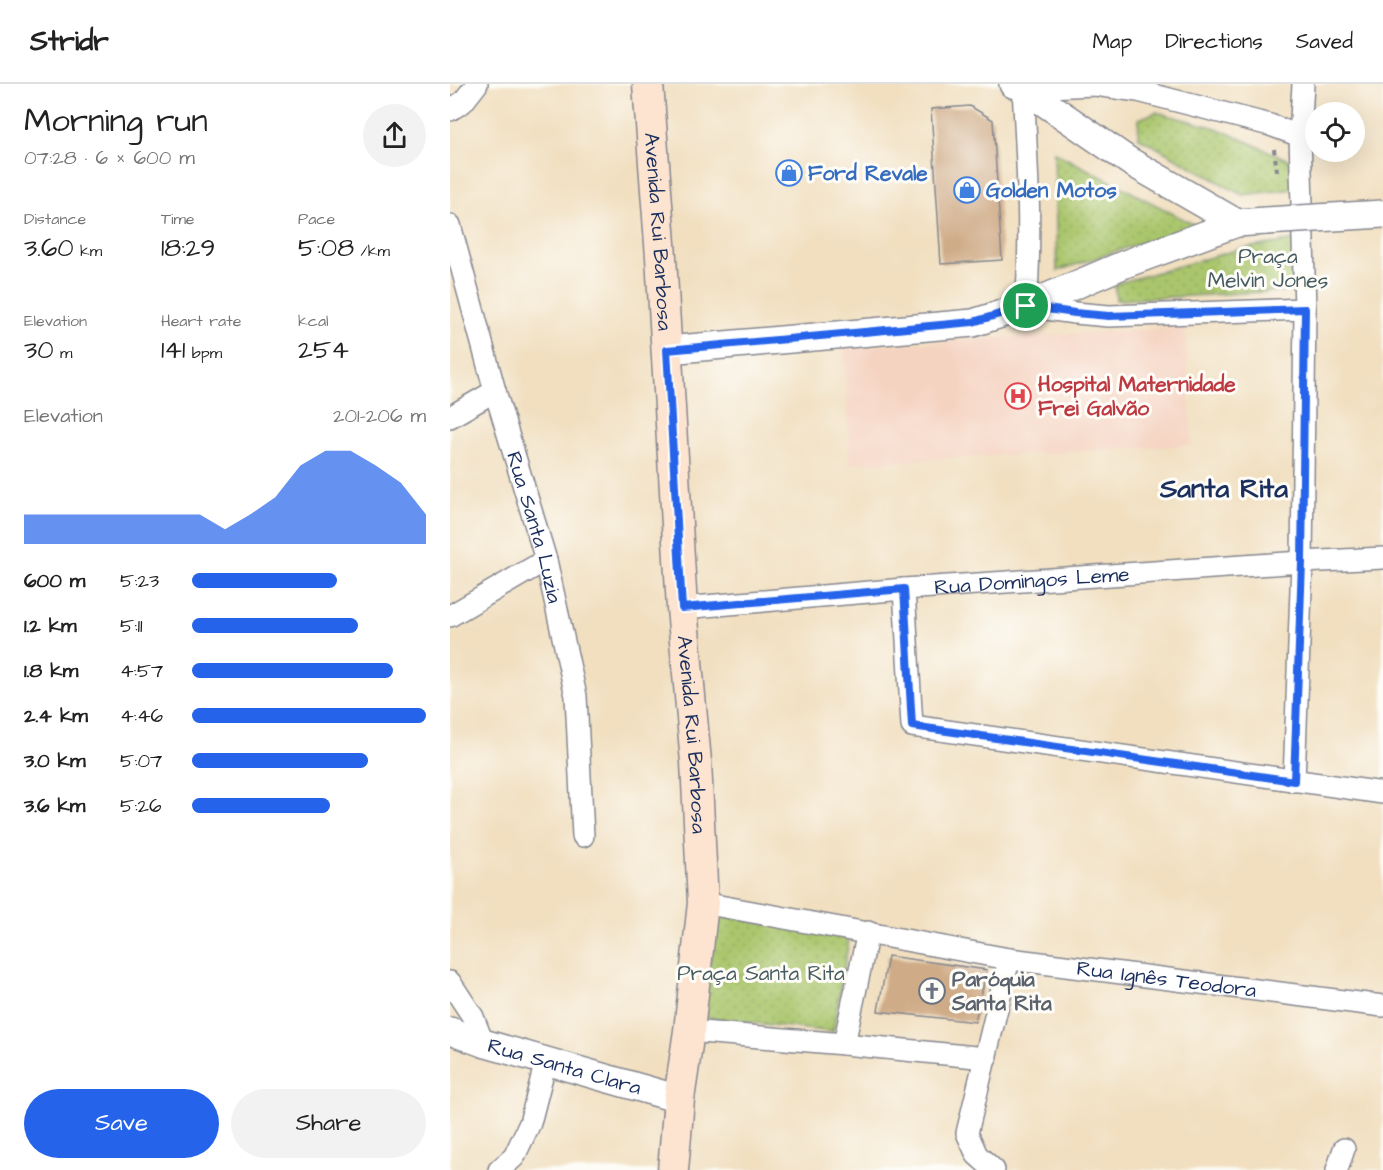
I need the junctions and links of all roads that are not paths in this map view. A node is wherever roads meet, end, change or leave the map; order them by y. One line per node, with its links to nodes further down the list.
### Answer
1 (477, 84): 5 (street)
2 (648, 84): 12 (main road, Avenida Rui Barbosa)
3 (1303, 84): 6 (street)
4 (1018, 86): 6 (street); 8 (street); 10 (street)
5 (450, 110)
6 (1300, 136): 11 (street)
7 (1383, 214): 8 (street, bridge)
8 (1237, 223): 10 (street)
9 (450, 225): 13 (street, Rua Santa Luzia)
10 (1026, 306): 11 (street); 12 (street)
11 (1305, 309): 17 (street)
12 (667, 350): 19 (main road, Avenida Rui Barbosa)
13 (495, 391): 14 (street); 16 (street, Rua Santa Luzia)
14 (450, 417)
15 (1383, 558): 17 (street, Rua Domingos Leme)
16 (546, 560): 20 (street); 23 (street, Rua Santa Luzia)
17 (1302, 562): 18 (street, Rua Domingos Leme); 21 (street)
18 (904, 589): 19 (street, Rua Domingos Leme); 21 (street)
19 (682, 608): 24 (main road, Avenida Rui Barbosa)
20 (450, 616)
21 (1294, 781): 22 (street)
22 (1383, 793)
23 (583, 836)
24 (703, 903): 25 (street, Rua Ignês Teodora); 30 (main road, Avenida Rui Barbosa)
25 (868, 932): 26 (street, Rua Ignês Teodora); 32 (street)
26 (1009, 958): 28 (street, Rua Ignês Teodora); 33 (street)
27 (450, 982): 31 (street)
28 (1383, 1006)
29 (450, 1031): 31 (street, Rua Santa Clara)
30 (689, 1031): 32 (street); 35 (main road, Avenida Rui Barbosa)
31 (483, 1043): 34 (street, Rua Santa Clara)
32 (844, 1044): 33 (street)
33 (986, 1058): 39 (street)
34 (546, 1061): 35 (street, Rua Santa Clara); 37 (street)
35 (679, 1099): 38 (main road, Avenida Rui Barbosa)
36 (1344, 1149): 40 (street)
37 (499, 1170)
38 (673, 1170)
39 (993, 1170)
40 (1336, 1170)

